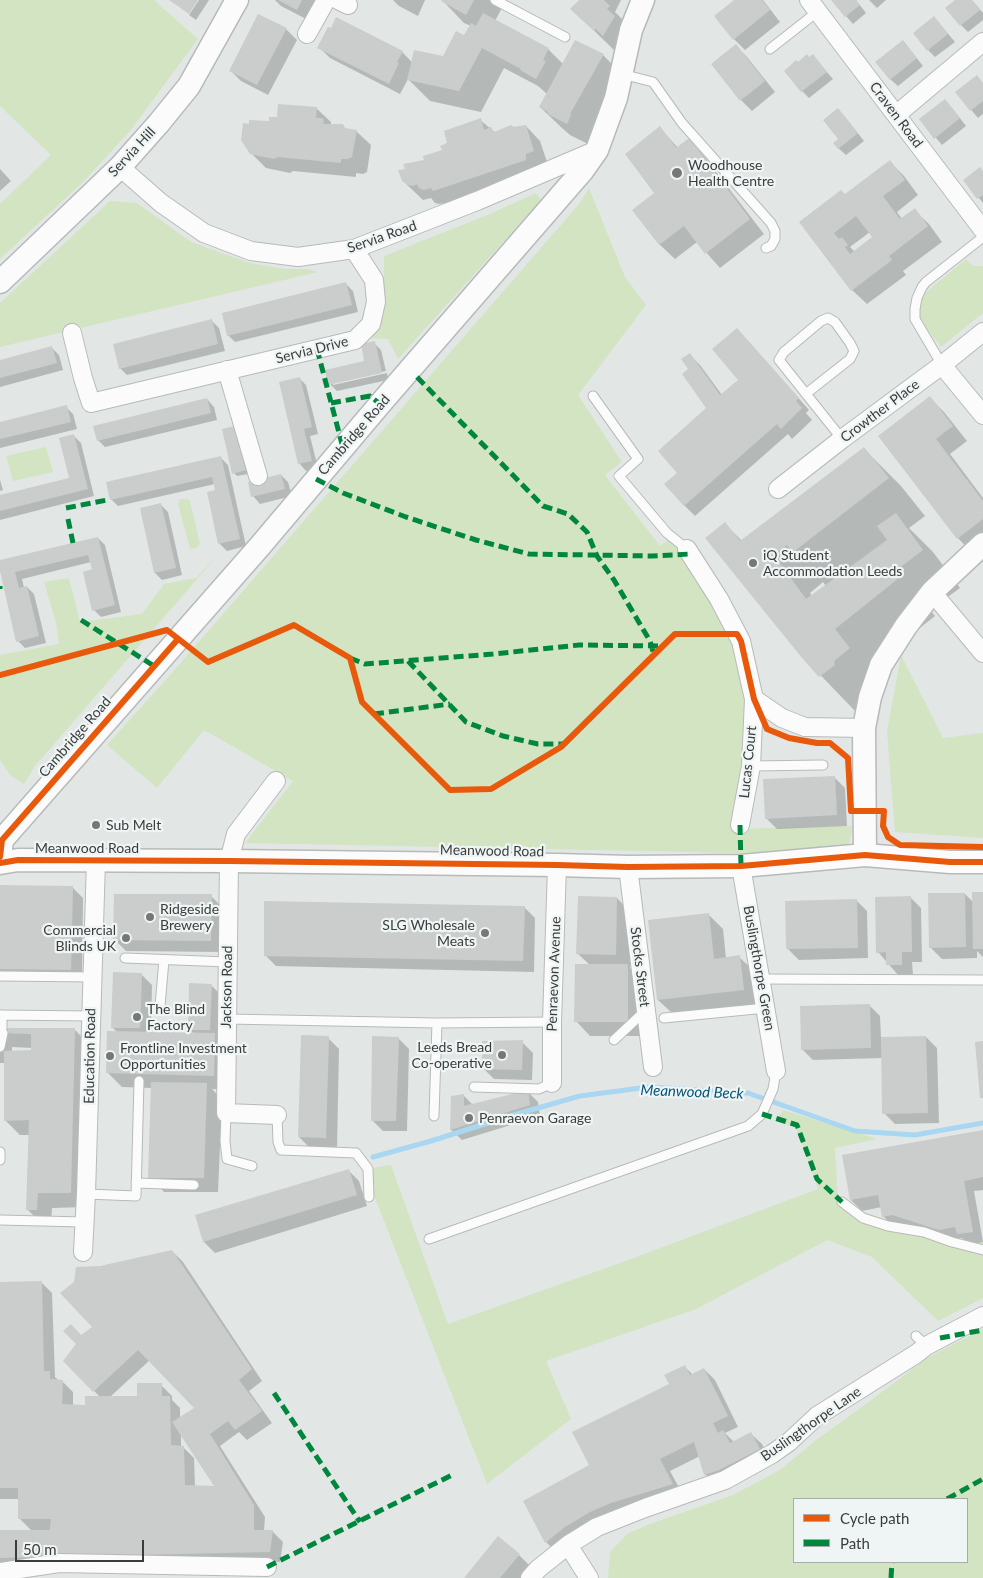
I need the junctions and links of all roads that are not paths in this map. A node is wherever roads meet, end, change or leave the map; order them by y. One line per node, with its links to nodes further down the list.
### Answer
1 (237, 0): 13 (street, Servia Hill)
2 (326, 0): 6 (street)
3 (495, 0): 7 (lane)
4 (644, 0): 10 (street, Cambridge Road)
5 (813, 6): 9 (lane); 11 (street, Craven Road)
6 (307, 34)
7 (565, 37)
8 (983, 42): 11 (street)
9 (770, 49)
10 (622, 74): 12 (street, Cambridge Road); 15 (lane)
11 (896, 115): 14 (street, Craven Road)
12 (597, 150): 16 (street, Servia Road); 39 (street, Cambridge Road)
13 (120, 166): 16 (street, Servia Road); 17 (street, Servia Hill)
14 (982, 230): 20 (lane)
15 (766, 248)
16 (354, 249): 21 (street, Servia Drive)
17 (0, 282)
18 (983, 332): 20 (street, Crowther Place)
19 (72, 333): 21 (street, Servia Drive)
20 (942, 365): 24 (street); 25 (street, Crowther Place)
21 (227, 370): 26 (street)
22 (807, 393): 22 (lane); 25 (lane)
23 (593, 396): 29 (lane)
24 (983, 415)
25 (842, 439): 27 (street, Crowther Place)
26 (258, 476)
27 (778, 490)
28 (983, 544): 30 (street)
29 (687, 549): 32 (street, Lucas Court)
30 (932, 592): 31 (street); 33 (street)
31 (983, 654)
32 (754, 699): 33 (street, Lucas Court); 35 (street, Lucas Court)
33 (864, 728): 38 (street)
34 (823, 765): 35 (lane)
35 (751, 766): 37 (street, Lucas Court)
36 (276, 781): 41 (street, Jackson Road)
37 (740, 825)
38 (865, 855): 42 (street, Meanwood Road); 45 (street, Meanwood Road)
39 (0, 858)
40 (96, 860): 41 (street, Meanwood Road); 43 (street, Meanwood Road); 51 (street, Education Road)
41 (229, 861): 44 (street, Meanwood Road); 49 (street, Jackson Road)
42 (983, 862)
43 (0, 863)
44 (557, 865): 46 (street, Meanwood Road); 61 (street, Penraevon Avenue)
45 (741, 866): 46 (street, Meanwood Road); 52 (street, Buslingthorpe Green)
46 (628, 867): 56 (street, Stocks Street)
47 (125, 958): 48 (lane)
48 (164, 960): 49 (lane); 54 (lane)
49 (228, 962): 60 (street, Jackson Road)
50 (0, 976): 51 (lane)
51 (92, 977): 58 (street, Education Road)
52 (762, 979): 53 (lane); 55 (street, Buslingthorpe Green)
53 (983, 980)
54 (160, 1006)
55 (766, 1008): 59 (lane); 66 (street, Buslingthorpe Green)
56 (646, 1010): 63 (lane); 65 (street, Stocks Street)
57 (1, 1015): 58 (lane); 64 (lane)
58 (91, 1016): 78 (street, Education Road)
59 (664, 1018)
60 (227, 1019): 62 (lane); 70 (street, Jackson Road)
61 (552, 1022): 62 (lane); 68 (street, Penraevon Avenue)
62 (437, 1023): 72 (lane)
63 (614, 1040)
64 (0, 1047)
65 (653, 1067)
66 (776, 1071): 83 (lane)
67 (139, 1081): 76 (lane)
68 (552, 1083): 69 (lane)
69 (474, 1087)
70 (226, 1113): 71 (street); 75 (lane)
71 (277, 1115): 79 (lane)
72 (434, 1116)
73 (0, 1152): 74 (lane)
74 (0, 1160)
75 (252, 1166)
76 (136, 1183): 77 (lane); 78 (lane)
77 (194, 1185)
78 (86, 1194): 82 (street, Education Road)
79 (369, 1197)
80 (842, 1202): 84 (lane)
81 (0, 1220): 82 (lane)
82 (84, 1222): 85 (street, Education Road)
83 (429, 1239)
84 (983, 1250)
85 (83, 1252)
86 (983, 1316): 87 (street, Buslingthorpe Lane)
87 (568, 1545): 90 (street, Buslingthorpe Lane); 91 (street)
88 (268, 1567): 89 (street)
89 (0, 1572)
90 (530, 1578)
91 (589, 1578)

